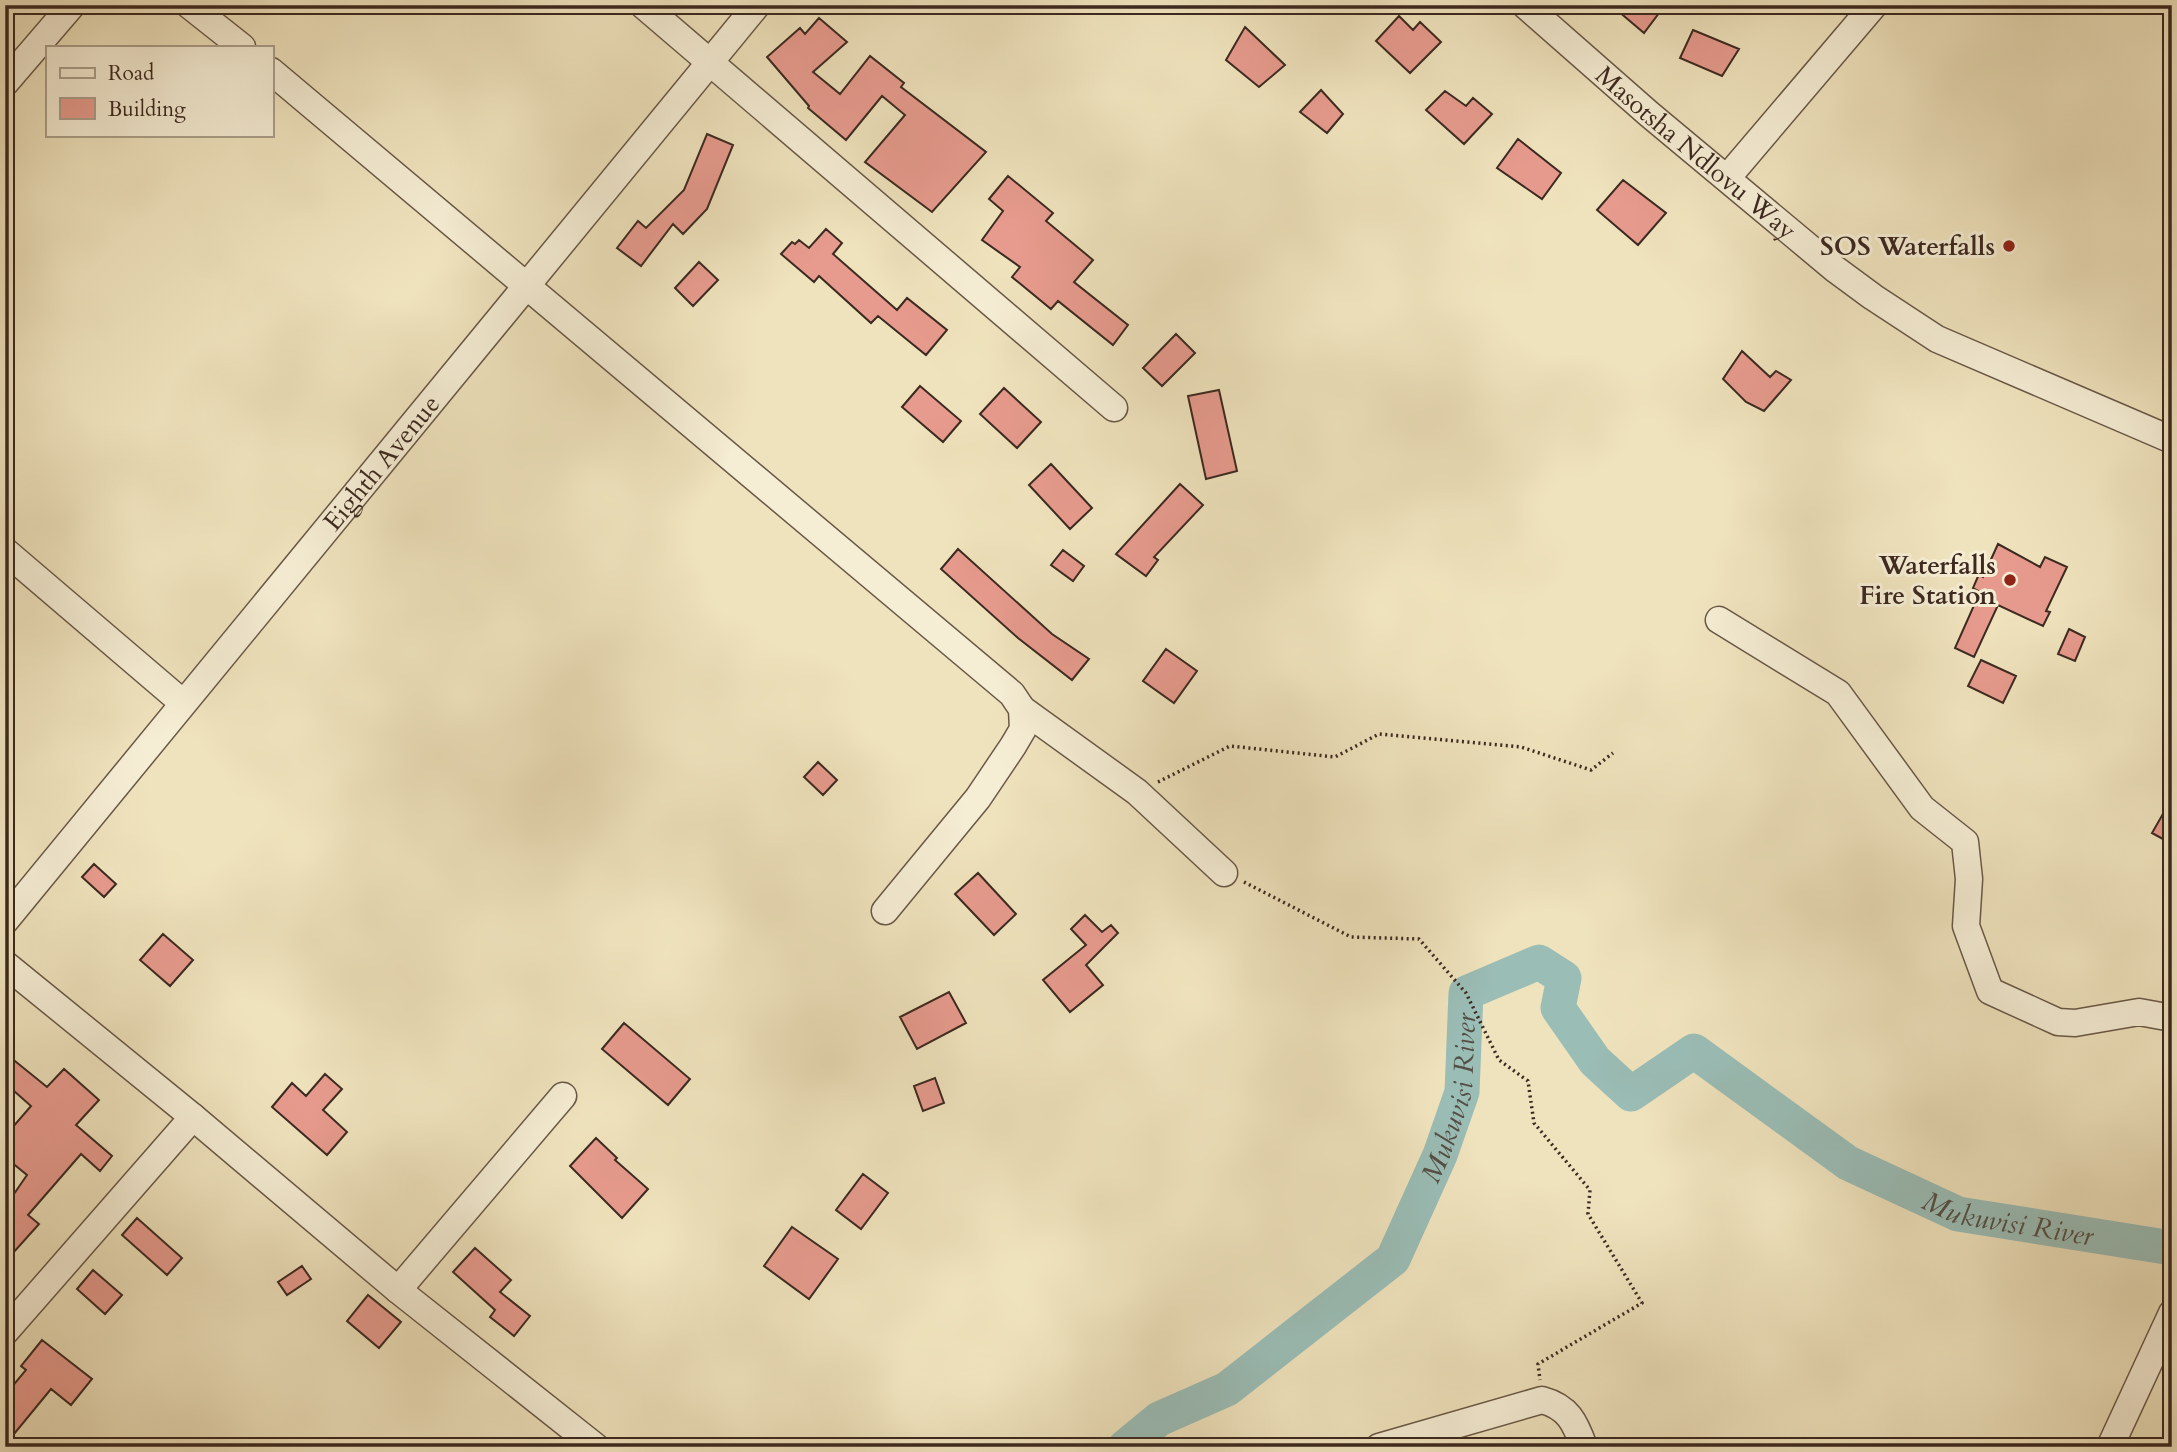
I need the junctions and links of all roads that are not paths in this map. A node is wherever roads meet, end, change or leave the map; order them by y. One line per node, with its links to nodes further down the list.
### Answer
1 (72, 5): 10 (street)
2 (189, 5): 7 (street)
3 (643, 5): 8 (street)
4 (757, 5): 8 (street, Eighth Avenue)
5 (1525, 5): 11 (street, Masotsha Ndlovu Way)
6 (1874, 5): 11 (street)
7 (241, 46)
8 (708, 62): 12 (street, Eighth Avenue); 13 (street)
9 (273, 73): 12 (street)
10 (5, 83)
11 (1727, 178): 14 (street, Masotsha Ndlovu Way)
12 (527, 286): 17 (street, Eighth Avenue); 18 (street)
13 (1114, 408)
14 (2172, 440)
15 (5, 551): 17 (street)
16 (1719, 620): 23 (street)
17 (183, 703): 21 (street, Eighth Avenue)
18 (1022, 709): 19 (street); 20 (street)
19 (1224, 873)
20 (886, 911)
21 (5, 921)
22 (5, 964): 25 (street)
23 (2172, 1017)
24 (563, 1096): 26 (street)
25 (193, 1117): 26 (street); 28 (street)
26 (398, 1290): 29 (street)
27 (2172, 1313): 32 (street)
28 (5, 1332)
29 (596, 1447)
30 (1379, 1447): 31 (street)
31 (1584, 1447)
32 (2110, 1447)

